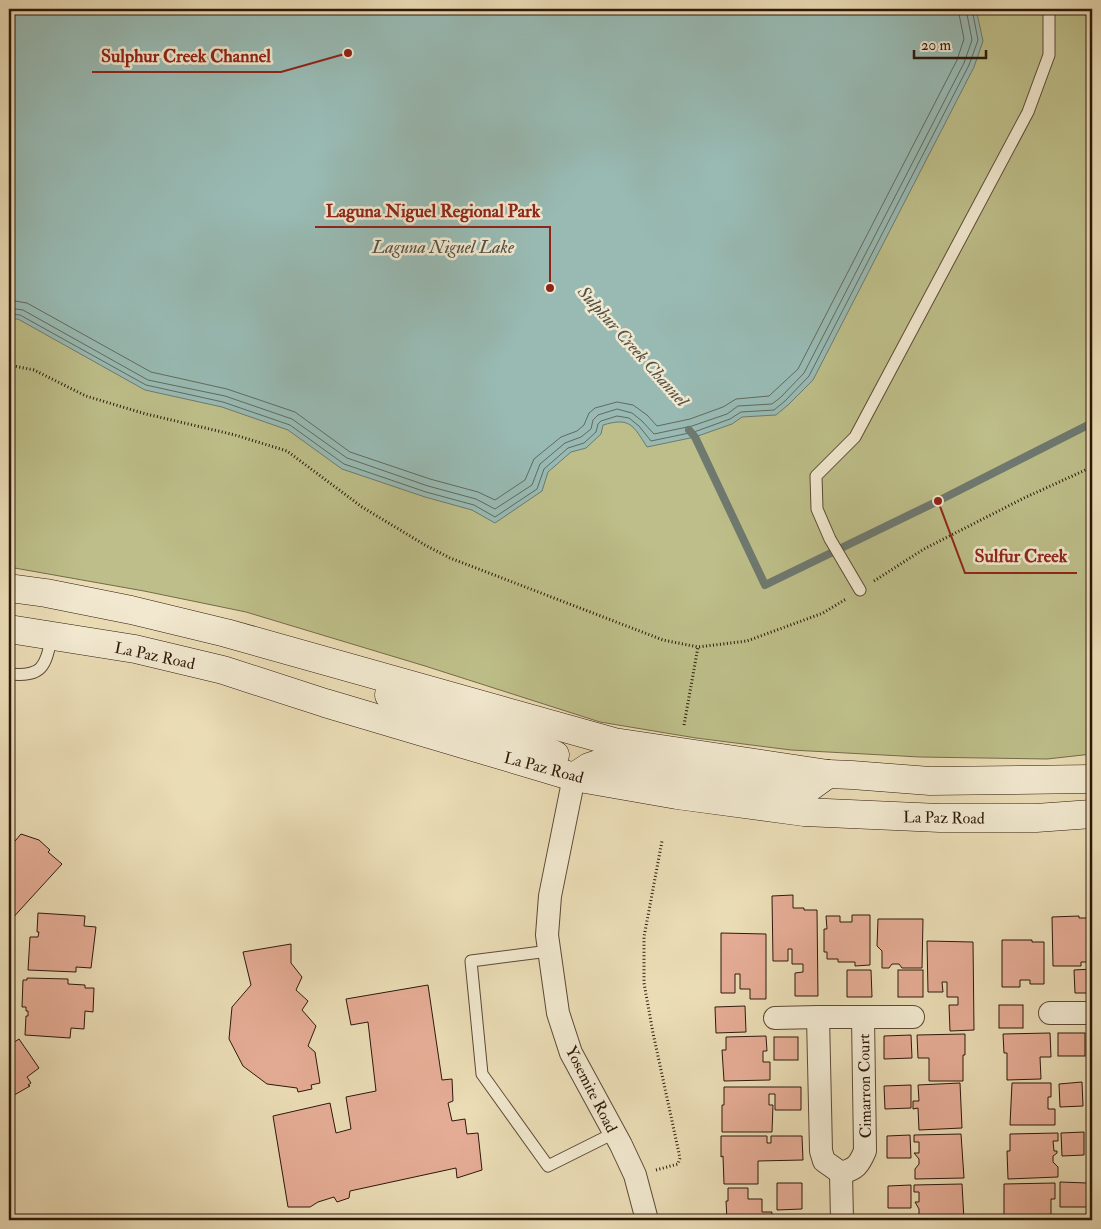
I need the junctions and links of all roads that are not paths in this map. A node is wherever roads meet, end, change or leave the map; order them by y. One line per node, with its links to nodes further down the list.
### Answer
1 (1049, 9): 3 (lane)
2 (9, 588): 7 (main road)
3 (860, 590)
4 (9, 629): 5 (main road, La Paz Road)
5 (52, 636): 6 (lane); 9 (main road, La Paz Road)
6 (9, 674)
7 (375, 675): 8 (main road); 9 (main road)
8 (828, 774): 9 (main road); 10 (main road)
9 (574, 777): 11 (main road, La Paz Road); 12 (street, Yosemite Road)
10 (1092, 779)
11 (1092, 814)
12 (549, 952): 19 (street, Yosemite Road); 19 (lane)
13 (1050, 1013): 14 (street)
14 (1092, 1013)
15 (863, 1017): 16 (street, Cimarron Court); 18 (street, Cimarron Court); 20 (street, Cimarron Court)
16 (913, 1017)
17 (776, 1018): 18 (street, Cimarron Court)
18 (818, 1018): 20 (street)
19 (614, 1133): 21 (street, Yosemite Road)
20 (841, 1173): 22 (street)
21 (648, 1220)
22 (842, 1220)

